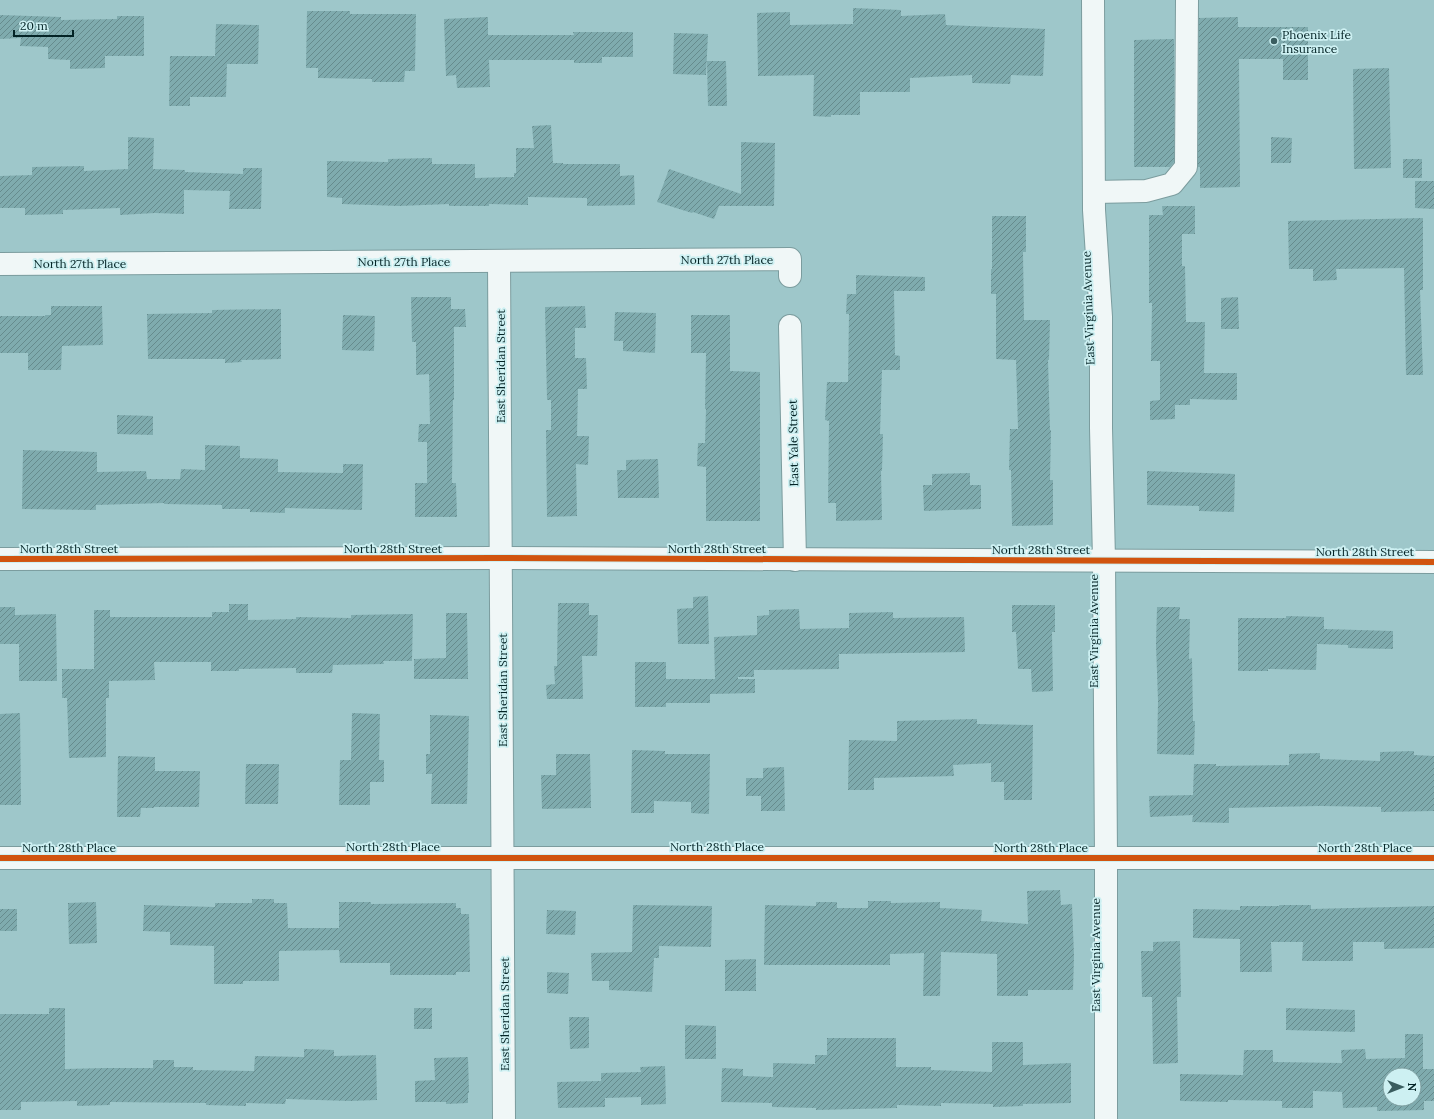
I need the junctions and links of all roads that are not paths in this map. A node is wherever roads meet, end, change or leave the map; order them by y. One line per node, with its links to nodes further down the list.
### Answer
1 (1093, 0): 3 (street, East Virginia Avenue)
2 (1187, 0): 3 (street)
3 (1094, 192): 11 (street, East Virginia Avenue)
4 (499, 261): 5 (street, North 27th Place); 6 (street, North 27th Place); 8 (street, East Sheridan Street)
5 (0, 264)
6 (790, 276)
7 (790, 326): 10 (street, East Yale Street)
8 (501, 558): 9 (street, North 28th Street); 10 (street, North 28th Street); 13 (street, East Sheridan Street)
9 (0, 559)
10 (795, 560): 11 (street, North 28th Street)
11 (1104, 560): 12 (street, North 28th Street); 15 (street, East Virginia Avenue)
12 (1434, 562)
13 (503, 857): 14 (street, North 28th Place); 15 (street, North 28th Place); 17 (street, East Sheridan Street)
14 (0, 858)
15 (1106, 858): 16 (street, North 28th Place); 18 (street, East Virginia Avenue)
16 (1434, 858)
17 (504, 1119)
18 (1106, 1119)

